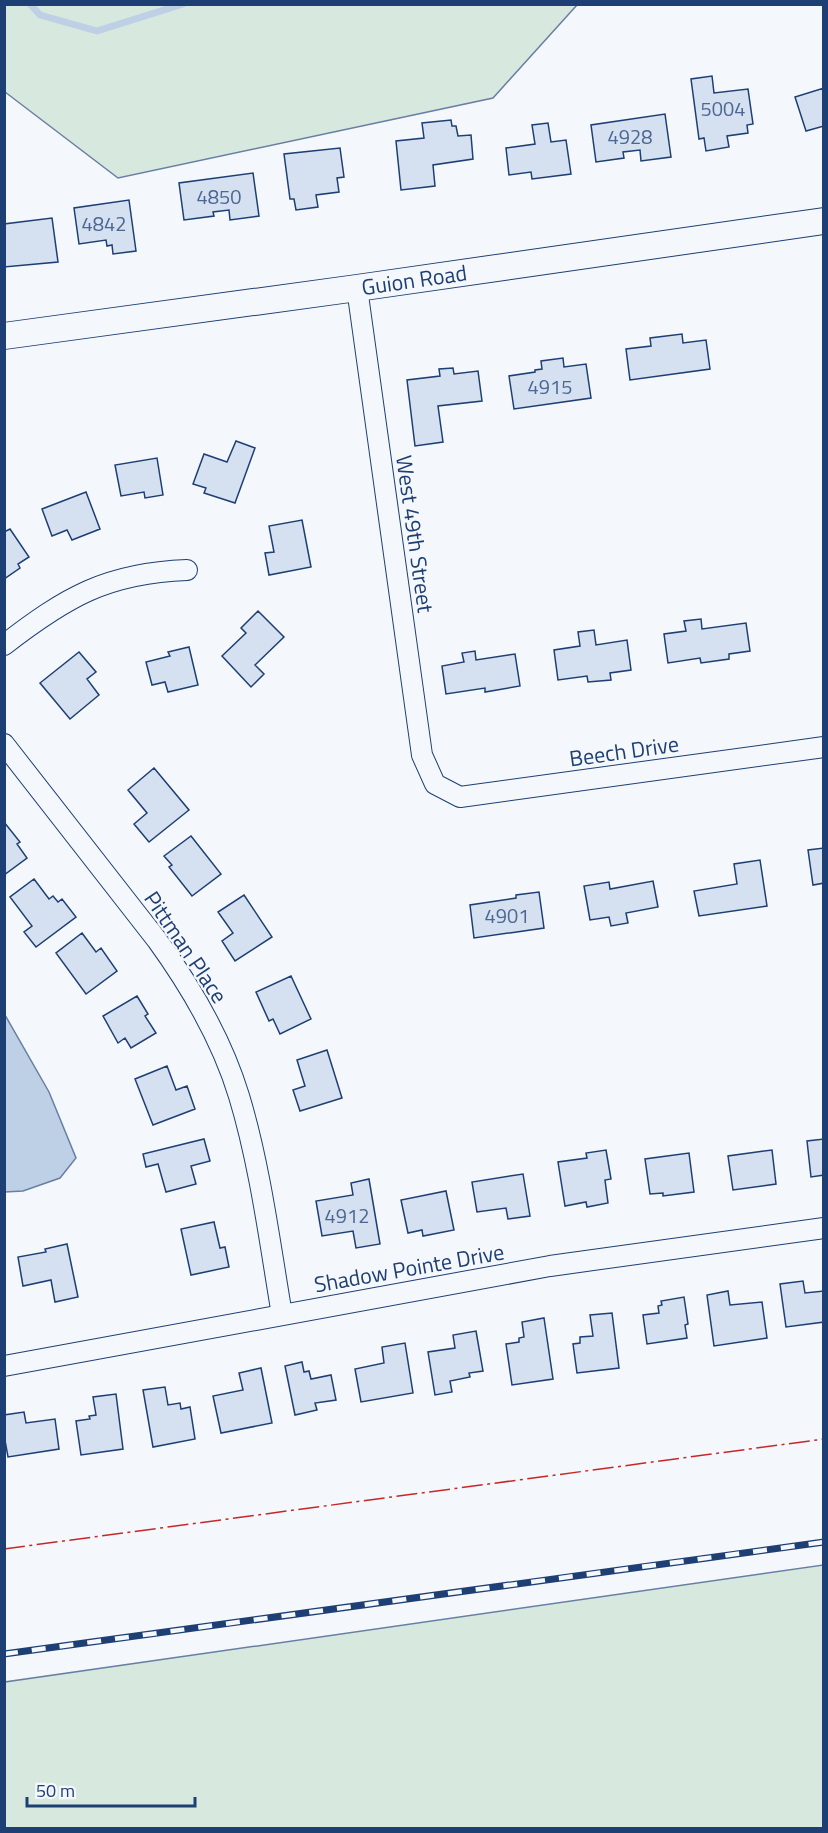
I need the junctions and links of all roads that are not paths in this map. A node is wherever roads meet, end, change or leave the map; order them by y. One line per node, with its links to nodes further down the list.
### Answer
1 (824, 221): 2 (street, Guion Road)
2 (357, 288): 3 (street, Guion Road); 8 (street, West 49th Street)
3 (4, 336)
4 (188, 570): 5 (street)
5 (4, 645)
6 (4, 744): 10 (street, Pittman Place)
7 (824, 747): 8 (street, Beech Drive)
8 (435, 784)
9 (824, 1228): 10 (street, Shadow Pointe Drive)
10 (282, 1315): 11 (street, Shadow Pointe Drive)
11 (4, 1366)

